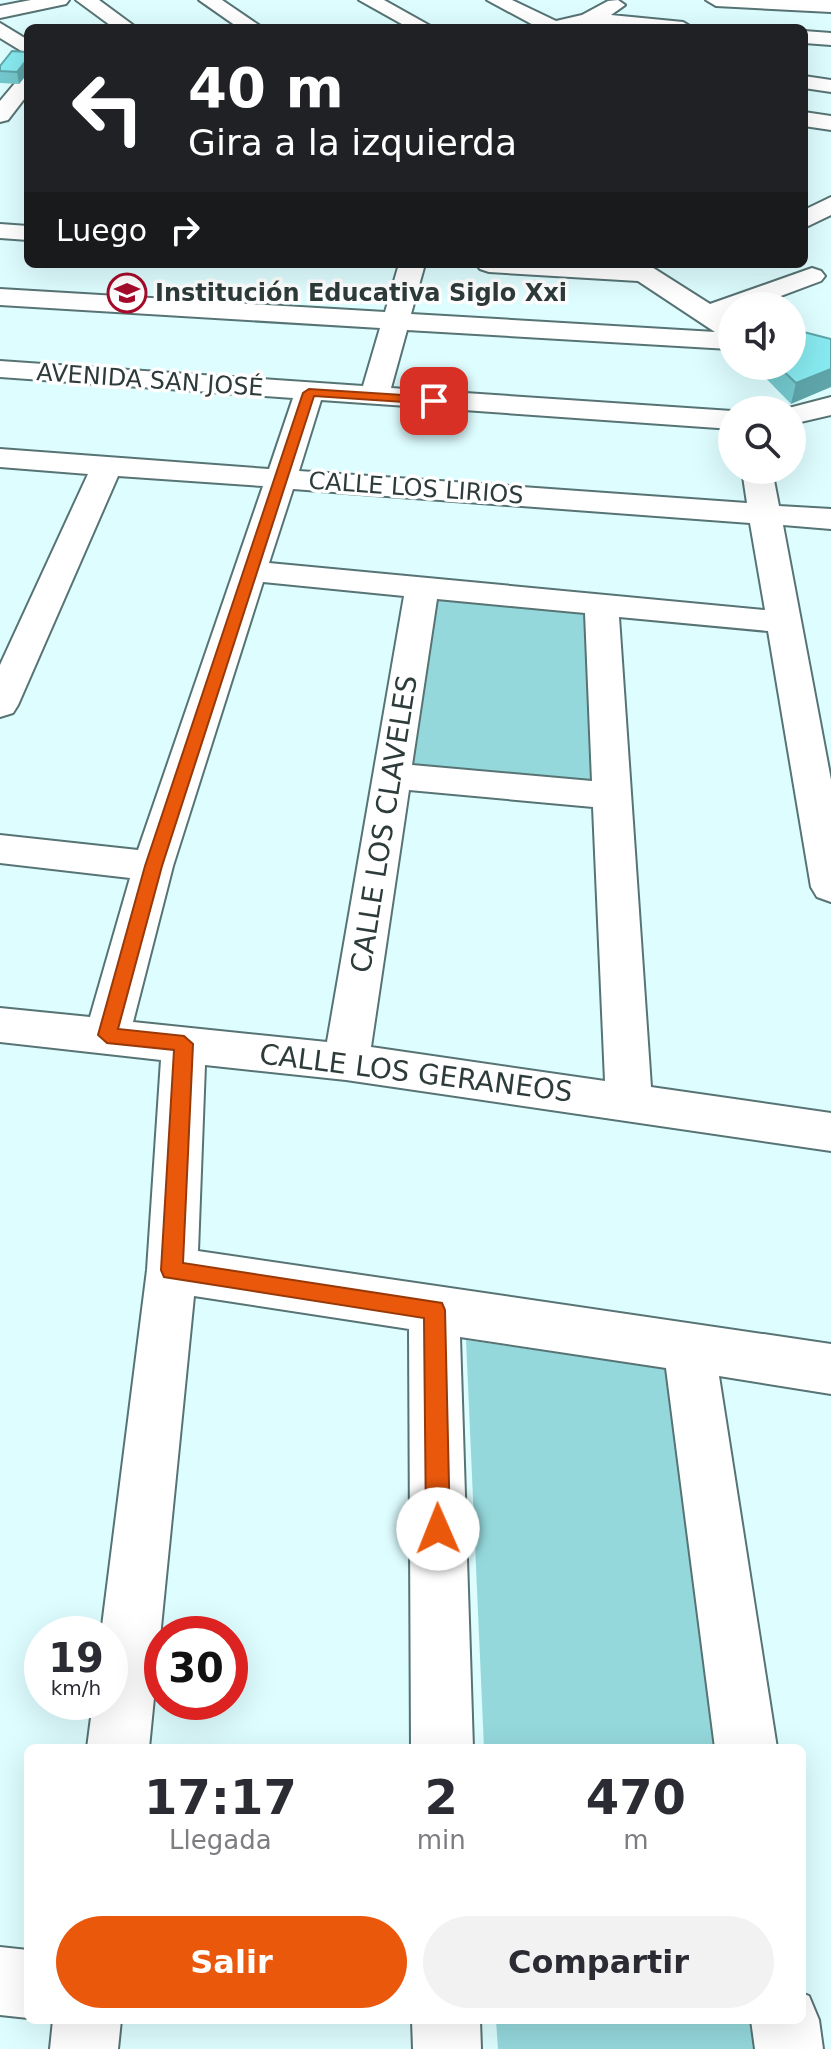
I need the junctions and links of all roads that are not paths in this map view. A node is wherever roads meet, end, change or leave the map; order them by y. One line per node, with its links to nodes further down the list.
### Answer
1 (59, 0): 10 (street)
2 (86, 0): 12 (street)
3 (209, 0): 13 (street)
4 (369, 0): 15 (street)
5 (498, 0): 16 (street)
6 (619, 0): 11 (street)
7 (716, 0): 8 (street)
8 (831, 6)
9 (346, 7): 14 (street)
10 (0, 12)
11 (589, 19): 17 (street); 18 (street)
12 (121, 24)
13 (247, 24)
14 (375, 24)
15 (416, 24)
16 (545, 24)
17 (569, 24)
18 (641, 24)
19 (0, 29): 22 (street)
20 (808, 37): 21 (street)
21 (831, 39)
22 (24, 46)
23 (808, 52): 24 (street)
24 (831, 55)
25 (0, 59): 26 (street)
26 (24, 60)
27 (808, 83): 29 (street)
28 (24, 86): 30 (street)
29 (831, 86)
30 (10, 106)
31 (808, 120): 32 (street)
32 (831, 123)
33 (831, 204): 34 (street)
34 (808, 218)
35 (0, 231): 36 (street)
36 (24, 233)
37 (411, 268): 43 (street)
38 (607, 268): 39 (street)
39 (637, 269): 42 (street)
40 (812, 275): 42 (street)
41 (0, 297): 43 (street)
42 (707, 314): 43 (street)
43 (395, 321): 46 (street)
44 (0, 369): 45 (street, AVENIDA SAN JOSÉ)
45 (309, 393): 46 (street, AVENIDA SAN JOSÉ); 54 (street)
46 (374, 397): 49 (street, AVENIDA SAN JOSÉ)
47 (831, 406): 48 (street)
48 (806, 412)
49 (718, 419)
50 (806, 425): 51 (street)
51 (831, 427)
52 (0, 458): 53 (street, CALLE LOS LIRIOS)
53 (107, 465): 54 (street, CALLE LOS LIRIOS); 62 (street)
54 (280, 477): 56 (street, CALLE LOS LIRIOS); 58 (street)
55 (760, 484): 56 (street)
56 (765, 514): 57 (street, CALLE LOS LIRIOS); 61 (street)
57 (831, 519)
58 (249, 571): 59 (street); 66 (street)
59 (422, 587): 60 (street); 63 (street, CALLE LOS CLAVELES)
60 (601, 604): 61 (street); 64 (street)
61 (784, 622): 67 (street)
62 (0, 705)
63 (392, 776): 64 (street); 71 (street, CALLE LOS CLAVELES)
64 (612, 796): 72 (street)
65 (0, 849): 66 (street)
66 (153, 866): 69 (street)
67 (831, 887)
68 (0, 1025): 69 (street, CALLE LOS GERANEOS)
69 (107, 1035): 70 (street, CALLE LOS GERANEOS)
70 (184, 1044): 71 (street, CALLE LOS GERANEOS); 74 (street)
71 (346, 1062): 72 (street, CALLE LOS GERANEOS)
72 (629, 1101): 73 (street, CALLE LOS GERANEOS)
73 (831, 1132)
74 (172, 1270): 75 (street); 78 (street)
75 (434, 1310): 76 (street); 79 (street)
76 (689, 1348): 77 (street); 80 (street)
77 (831, 1369)
78 (118, 1744)
79 (442, 1744)
80 (745, 1744)
81 (0, 1981): 82 (street)
82 (24, 1984)
83 (87, 2024): 86 (street)
84 (446, 2024): 87 (street)
85 (786, 2024): 88 (street)
86 (84, 2049)
87 (447, 2049)
88 (789, 2049)

